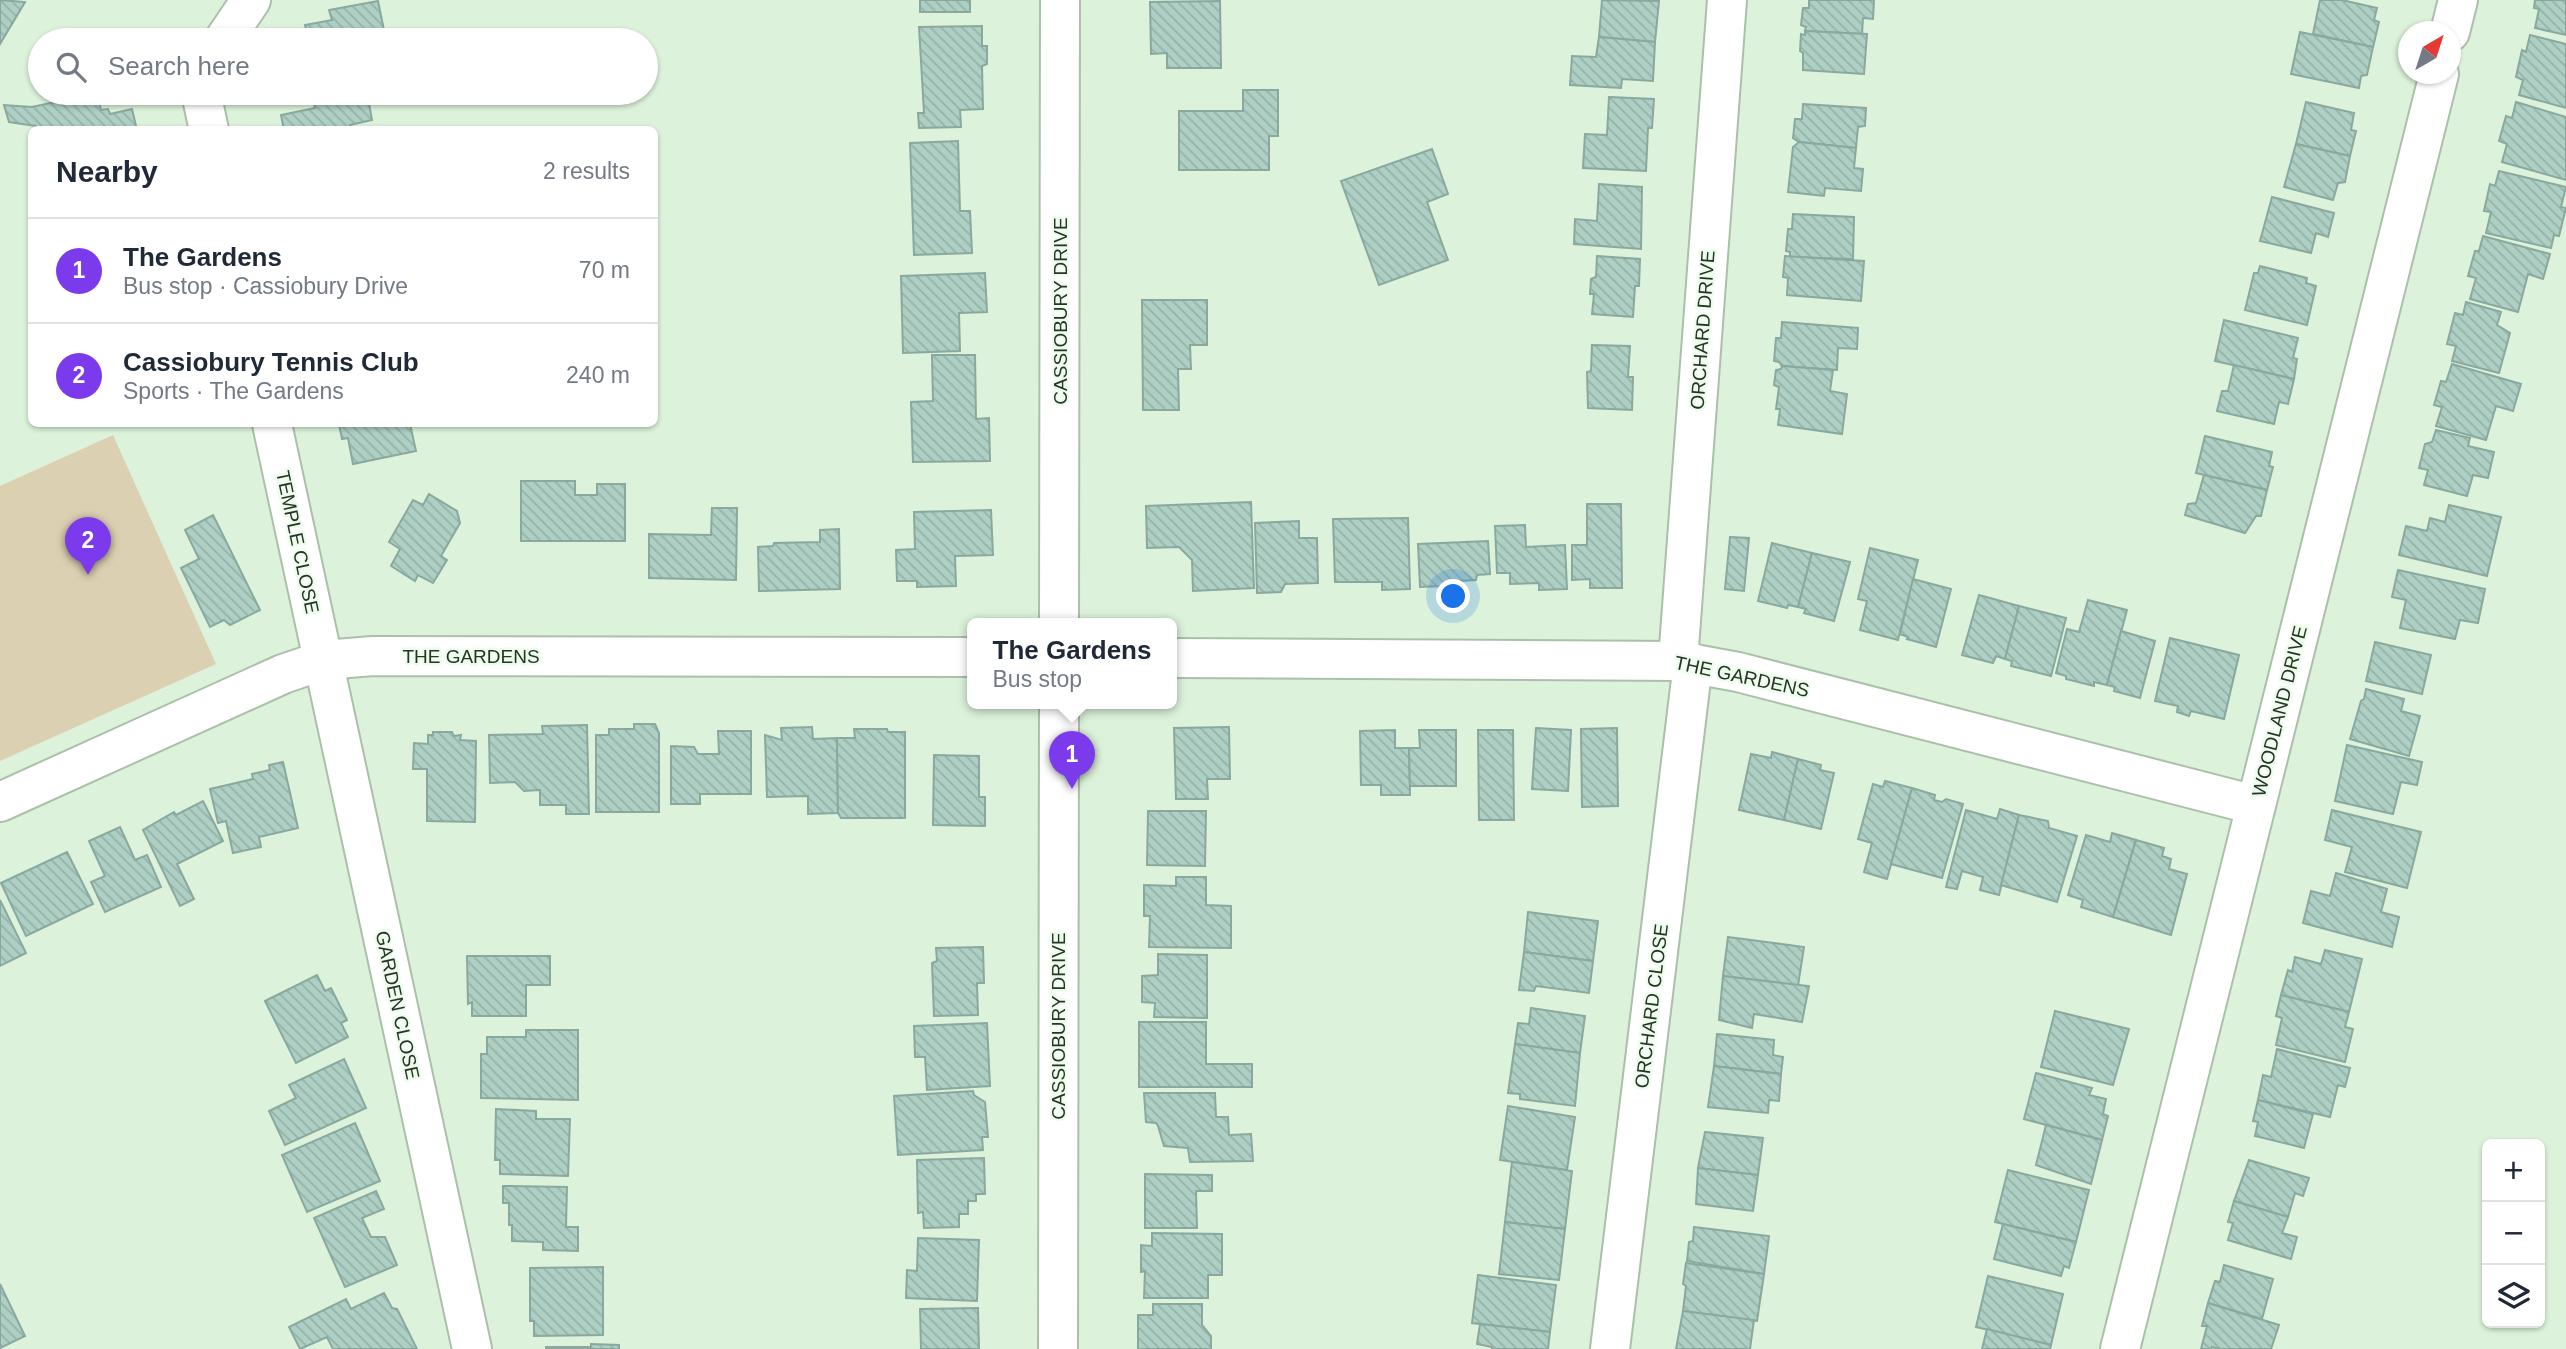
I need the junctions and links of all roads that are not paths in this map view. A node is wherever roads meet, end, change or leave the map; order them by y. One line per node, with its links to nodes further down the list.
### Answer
1 (251, 0): 6 (street)
2 (1060, 0): 11 (street, CASSIOBURY DRIVE)
3 (1727, 0): 15 (street, ORCHARD DRIVE)
4 (2458, 0): 5 (street)
5 (2453, 21)
6 (232, 28)
7 (2436, 84): 18 (street, WOODLAND DRIVE)
8 (204, 105): 9 (street)
9 (208, 126)
10 (273, 427): 14 (street, TEMPLE CLOSE)
11 (1059, 618)
12 (967, 657): 14 (street, THE GARDENS)
13 (1177, 658): 15 (street, THE GARDENS)
14 (324, 660): 17 (street, THE GARDENS); 19 (street, GARDEN CLOSE)
15 (1686, 662): 18 (street, THE GARDENS); 21 (street, ORCHARD CLOSE)
16 (1059, 709): 20 (street, CASSIOBURY DRIVE)
17 (0, 802)
18 (2255, 805): 22 (street, WOODLAND DRIVE)
19 (472, 1349)
20 (1058, 1349)
21 (1610, 1349)
22 (2120, 1349)

